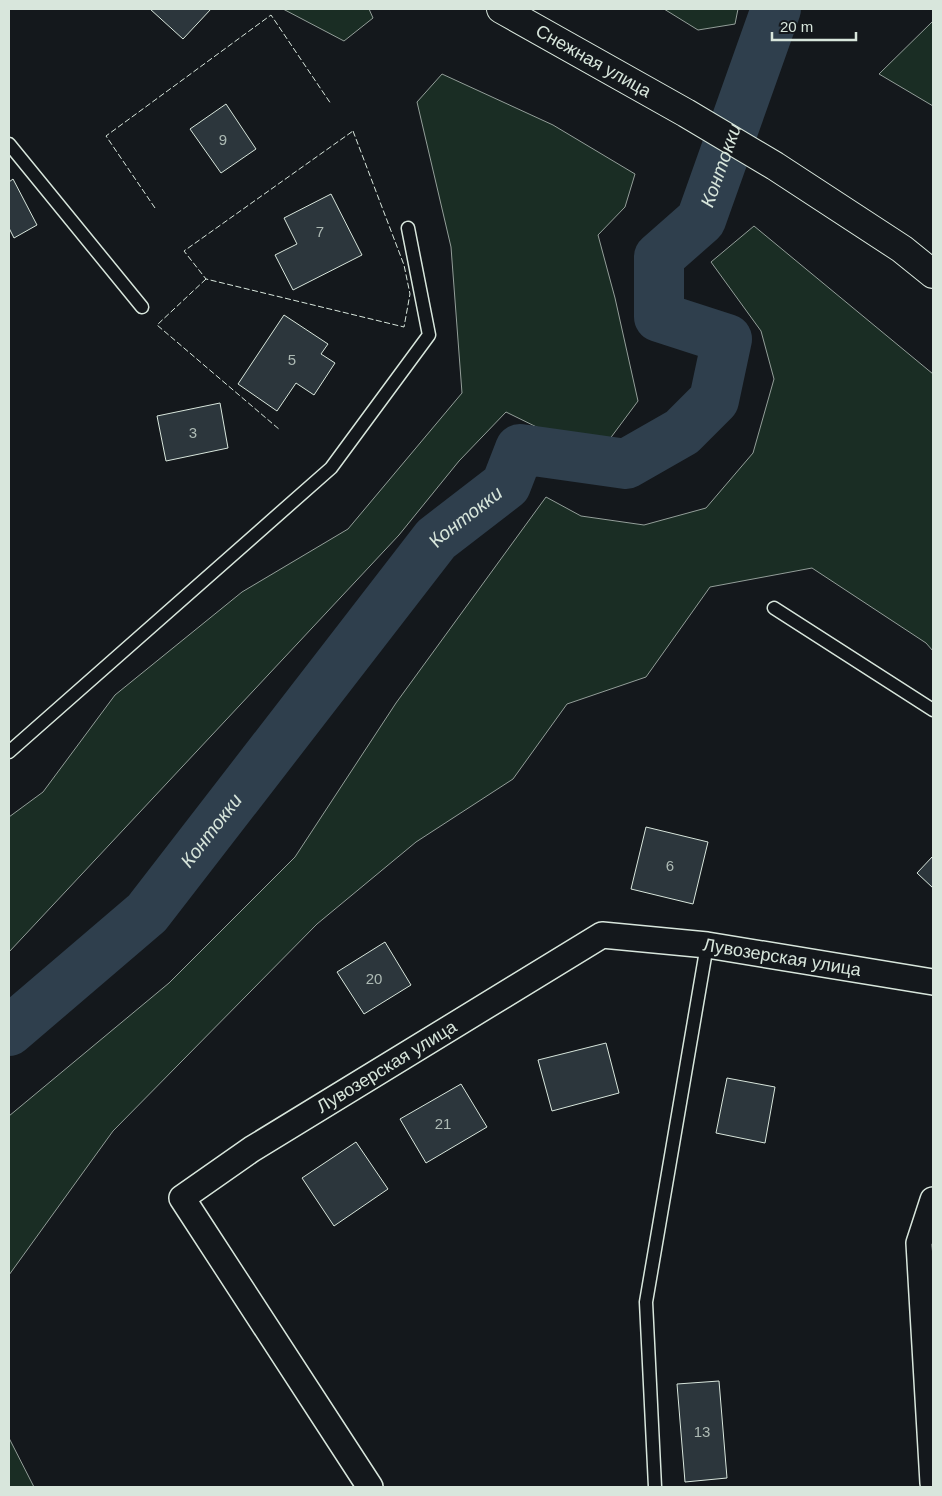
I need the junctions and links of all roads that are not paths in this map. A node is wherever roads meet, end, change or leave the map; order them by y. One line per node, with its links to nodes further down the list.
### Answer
1 (501, 9): 4 (street, Снежная улица)
2 (9, 144): 5 (lane)
3 (408, 228): 8 (lane)
4 (933, 274)
5 (142, 306)
6 (774, 608): 7 (lane)
7 (933, 710)
8 (9, 752)
9 (708, 945): 10 (street, Лувозерская улица); 13 (street, Лувозерская улица); 14 (lane)
10 (933, 982)
11 (933, 1200): 12 (street)
12 (933, 1483)
13 (370, 1487)
14 (654, 1487)

